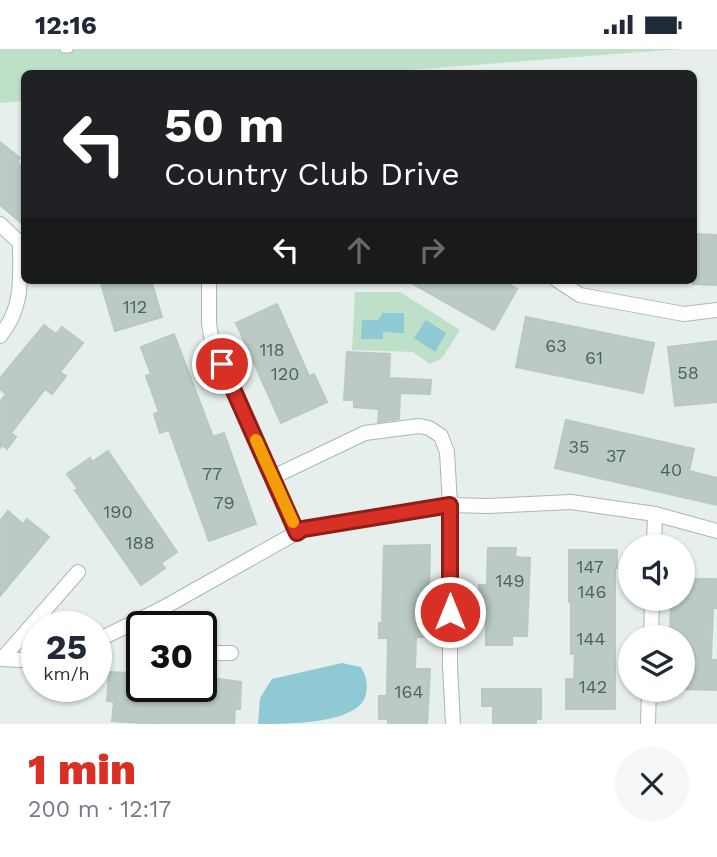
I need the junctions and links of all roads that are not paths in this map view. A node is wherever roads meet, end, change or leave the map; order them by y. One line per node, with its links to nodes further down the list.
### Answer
1 (0, 224): 5 (street)
2 (209, 284): 6 (street)
3 (563, 284): 4 (street)
4 (717, 310)
5 (0, 336)
6 (273, 477): 7 (street); 10 (street)
7 (450, 505): 8 (street); 10 (street); 21 (street)
8 (654, 514): 9 (street); 11 (street)
9 (717, 531)
10 (297, 533): 13 (street)
11 (654, 534)
12 (78, 572): 18 (street)
13 (163, 608): 14 (street); 15 (street)
14 (164, 611)
15 (112, 633)
16 (217, 653): 17 (street)
17 (231, 653)
18 (2, 659): 19 (street)
19 (21, 660)
20 (649, 702): 22 (street)
21 (453, 724)
22 (648, 724)

